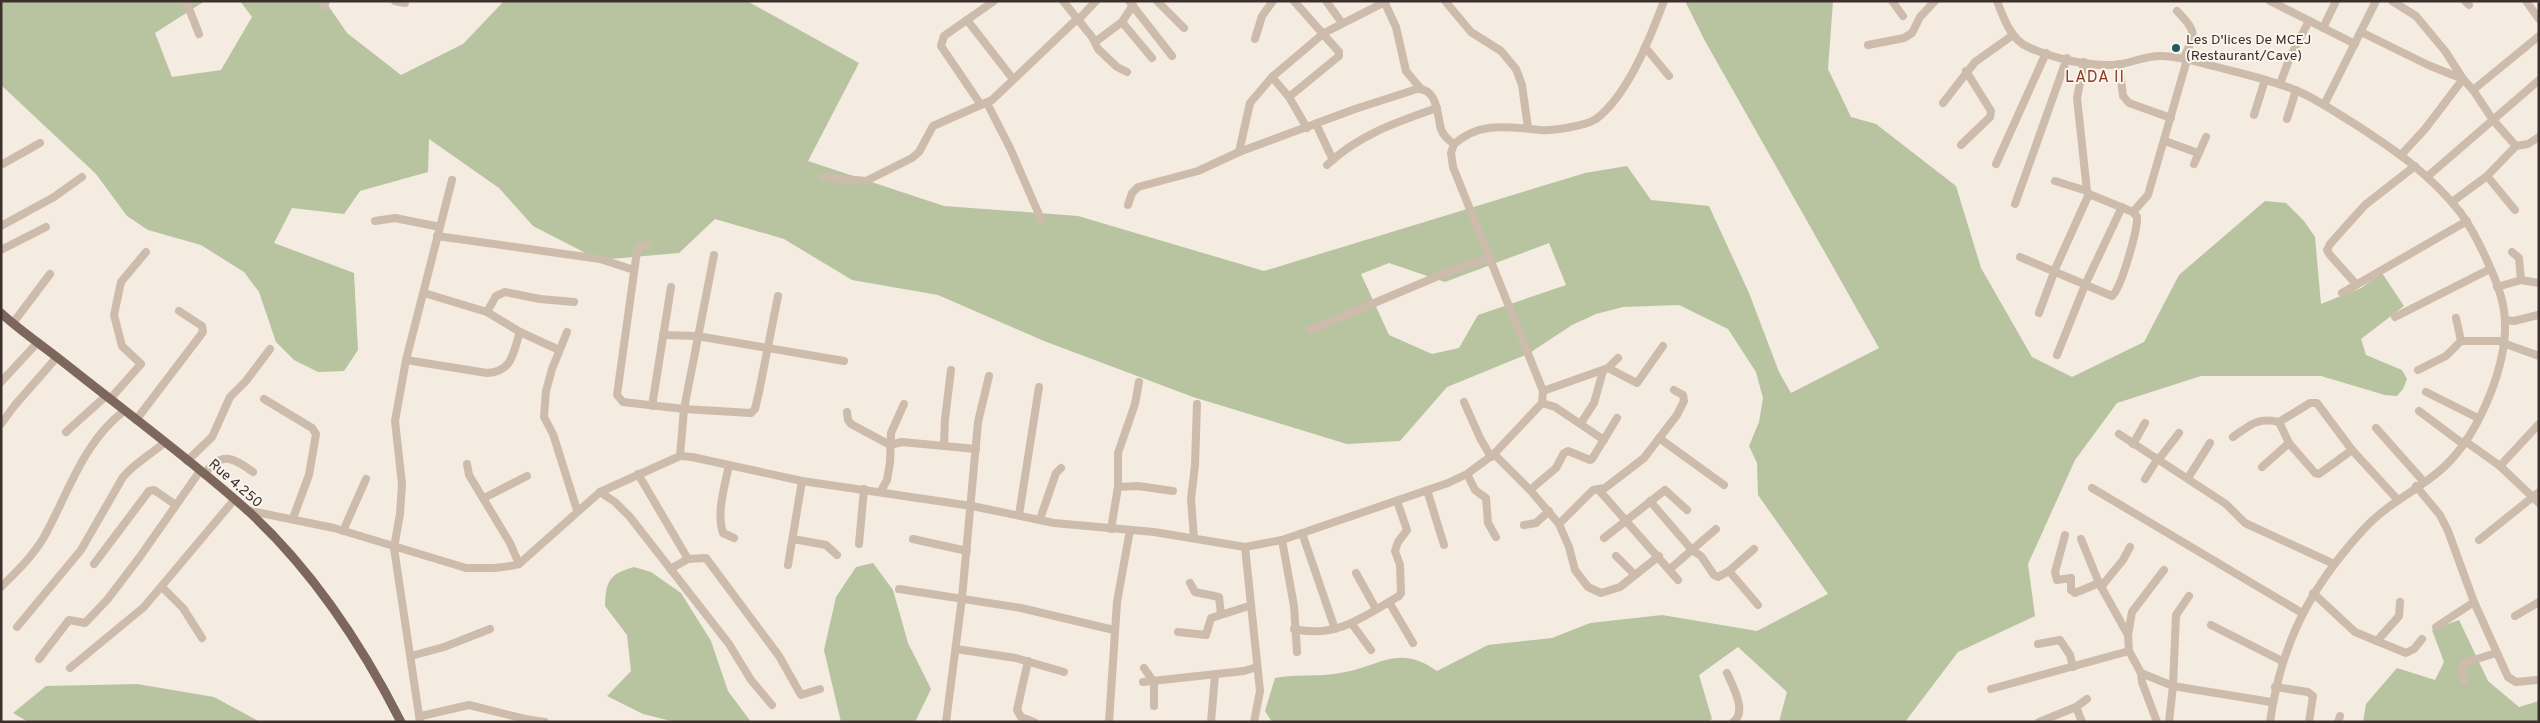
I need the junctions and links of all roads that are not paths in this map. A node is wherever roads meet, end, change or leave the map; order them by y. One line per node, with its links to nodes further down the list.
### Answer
1 (186, 1): 35 (street)
2 (395, 1): 21 (street)
3 (994, 1): 26 (street)
4 (1063, 1): 27 (street)
5 (1096, 1): 27 (street)
6 (1157, 1): 31 (street)
7 (1273, 1): 38 (street)
8 (1294, 1): 34 (street)
9 (1326, 1): 30 (street)
10 (1445, 1): 73 (street)
11 (1664, 1): 42 (street)
12 (1892, 1): 24 (street)
13 (1935, 1): 41 (street)
14 (1997, 1): 36 (street)
15 (2270, 1): 28 (street)
16 (2336, 1): 32 (street)
17 (2376, 1): 33 (street)
18 (2392, 1): 55 (street)
19 (2526, 1): 25 (street)
20 (1385, 2): 30 (street); 59 (street)
21 (406, 3)
22 (1131, 3): 29 (street); 44 (street)
23 (2177, 11): 47 (street)
24 (1903, 16)
25 (2539, 19)
26 (967, 20): 54 (street); 64 (street)
27 (1077, 20): 39 (street); 54 (street)
28 (2309, 21): 32 (street); 58 (street)
29 (1122, 22): 39 (street); 45 (street)
30 (1342, 23): 34 (street)
31 (1184, 28)
32 (2322, 28): 40 (street)
33 (2361, 32): 40 (street); 55 (street)
34 (1324, 33): 53 (street); 62 (street)
35 (199, 34)
36 (2013, 35): 43 (street); 50 (street)
37 (2539, 36): 61 (street)
38 (1255, 39)
39 (1095, 42): 51 (street)
40 (2355, 44): 65 (street)
41 (1868, 45)
42 (1645, 47): 52 (street); 73 (street)
43 (2046, 53): 46 (street); 84 (street)
44 (1172, 56)
45 (1152, 58)
46 (2067, 58): 48 (street); 96 (street)
47 (2185, 59): 49 (street); 56 (street); 68 (street)
48 (2084, 62): 49 (street); 94 (street)
49 (2119, 64): 68 (street)
50 (1966, 71): 63 (street); 79 (street)
51 (1127, 72)
52 (1669, 76)
53 (1272, 77): 62 (street); 81 (street)
54 (1012, 79): 64 (street)
55 (2463, 79): 61 (street); 83 (street)
56 (2265, 80): 58 (street); 67 (street)
57 (2539, 80): 70 (street)
58 (2280, 84): 60 (street)
59 (1421, 89): 66 (street); 71 (street)
60 (2296, 90): 65 (street); 69 (street)
61 (2473, 90): 70 (street)
62 (1289, 97): 72 (street)
63 (1943, 103)
64 (984, 104): 91 (street); 101 (street)
65 (2324, 105): 83 (street)
66 (1437, 108): 71 (street); 78 (street)
67 (2254, 115)
68 (2171, 118): 76 (street)
69 (2287, 119)
70 (2493, 120): 80 (street); 88 (street)
71 (1316, 124): 72 (street)
72 (1307, 128): 81 (street)
73 (1528, 128): 78 (street)
74 (2206, 137): 82 (street)
75 (2539, 137): 80 (street)
76 (2165, 141): 82 (street); 100 (street)
77 (40, 143): 86 (street)
78 (1454, 144): 114 (street)
79 (1962, 145)
80 (2516, 146): 89 (street)
81 (1239, 152): 97 (street)
82 (2198, 153): 85 (street)
83 (2402, 154): 87 (street)
84 (1996, 164)
85 (2194, 164)
86 (1, 165)
87 (2416, 166): 88 (street); 120 (street)
88 (2428, 176): 95 (street)
89 (2487, 176): 95 (street); 99 (street)
90 (82, 177): 104 (street)
91 (824, 177)
92 (452, 180): 106 (street)
93 (2055, 182): 94 (street)
94 (2088, 192): 98 (street); 117 (street)
95 (2452, 202): 103 (street)
96 (2015, 204)
97 (1128, 205)
98 (2122, 207): 100 (street); 122 (street)
99 (2515, 210)
100 (2133, 212): 122 (street)
101 (1041, 219)
102 (375, 221): 106 (street)
103 (2467, 221): 116 (street); 120 (street)
104 (1, 226)
105 (46, 227): 109 (street)
106 (440, 227): 107 (street)
107 (437, 236): 115 (street); 125 (street)
108 (648, 245): 115 (street)
109 (1, 250)
110 (146, 252): 166 (street)
111 (2512, 252): 119 (street)
112 (714, 255): 142 (street)
113 (2020, 257): 117 (street)
114 (1489, 258): 138 (street); 164 (street)
115 (634, 270): 172 (street)
116 (2490, 270): 124 (street); 134 (street)
117 (2054, 271): 122 (street); 131 (street)
118 (50, 274): 137 (street)
119 (2521, 280): 121 (street); 124 (street)
120 (2355, 283): 126 (street)
121 (2539, 283)
122 (2086, 285): 150 (street)
123 (672, 287): 141 (street)
124 (2497, 287): 136 (street)
125 (424, 292): 130 (street); 154 (street)
126 (2342, 293)
127 (778, 296): 147 (street)
128 (574, 302): 130 (street)
129 (179, 311): 179 (street)
130 (487, 312): 139 (street)
131 (2039, 313)
132 (2538, 315): 136 (street)
133 (2, 316): 137 (main road, Rue 4.250)
134 (2395, 317)
135 (2456, 318): 144 (street)
136 (2505, 320): 145 (street)
137 (13, 323): 143 (main road, Rue 4.250)
138 (1310, 330)
139 (520, 332): 149 (street); 154 (street)
140 (568, 332): 149 (street)
141 (663, 335): 142 (street); 172 (street)
142 (697, 336): 147 (street); 173 (street)
143 (38, 342): 152 (main road, Rue 4.250); 160 (street)
144 (2461, 342): 145 (street); 158 (street)
145 (2503, 342): 151 (street); 178 (street)
146 (1662, 346): 156 (street)
147 (767, 349): 155 (street); 173 (street)
148 (270, 350): 204 (street)
149 (559, 350): 240 (street)
150 (2057, 355)
151 (2539, 356)
152 (57, 357): 166 (main road, Rue 4.250); 183 (street)
153 (1618, 358): 156 (street)
154 (406, 360): 268 (street)
155 (844, 361)
156 (1606, 369): 164 (street); 181 (street)
157 (951, 370): 198 (street)
158 (2418, 370)
159 (989, 376): 199 (street)
160 (1, 382)
161 (1139, 382): 222 (street)
162 (1039, 388): 243 (street)
163 (1674, 390): 190 (street)
164 (1543, 391): 169 (street)
165 (2426, 392): 178 (street)
166 (108, 398): 174 (main road, Rue 4.250); 186 (street)
167 (264, 400): 244 (street)
168 (1464, 402): 201 (street)
169 (1542, 403): 181 (street); 201 (street)
170 (904, 404): 197 (street)
171 (1197, 404): 257 (street)
172 (652, 406): 173 (street)
173 (684, 409): 202 (street)
174 (124, 411): 179 (main road, Rue 4.250); 290 (street)
175 (2419, 411): 192 (street)
176 (847, 412): 197 (street)
177 (1617, 418): 191 (street)
178 (2478, 418): 192 (street)
179 (136, 420): 193 (main road, Rue 4.250)
180 (2279, 422): 189 (street); 195 (street); 200 (street)
181 (1581, 423): 191 (street)
182 (2145, 423): 196 (street)
183 (1, 424)
184 (2539, 424): 207 (street)
185 (2376, 428): 219 (street)
186 (66, 432)
187 (2119, 434): 196 (street)
188 (2179, 434): 203 (street)
189 (2233, 437)
190 (1659, 438): 220 (street); 225 (street)
191 (1604, 440): 228 (street)
192 (2464, 442): 207 (street); 219 (street)
193 (164, 443): 204 (main road, Rue 4.250); 307 (street)
194 (2210, 443): 215 (street)
195 (2289, 443): 200 (street); 208 (street)
196 (2133, 444): 203 (street)
197 (890, 445): 198 (street); 229 (street)
198 (944, 445): 199 (street)
199 (976, 449): 238 (street)
200 (2352, 450): 233 (street)
201 (1493, 455): 213 (street); 228 (street)
202 (680, 456): 206 (street); 212 (street)
203 (2159, 459): 215 (street); 217 (street)
204 (187, 461): 211 (main road, Rue 4.250)
205 (467, 464): 232 (street)
206 (729, 465): 218 (street); 256 (street)
207 (2500, 466): 231 (street)
208 (2262, 467)
209 (1061, 468): 245 (street)
210 (253, 472): 211 (street)
211 (202, 473): 234 (main road, Rue 4.250); 237 (street)
212 (638, 474): 230 (street); 275 (street)
213 (1467, 474): 227 (street); 255 (street)
214 (527, 476): 232 (street)
215 (2188, 478): 278 (street)
216 (366, 479): 252 (street)
217 (2145, 480)
218 (802, 481): 224 (street); 259 (street)
219 (2424, 482): 221 (street)
220 (1724, 485)
221 (2416, 486): 233 (street); 297 (street)
222 (1118, 488): 226 (street); 249 (street)
223 (2092, 488): 302 (street)
224 (864, 489): 229 (street); 264 (street)
225 (1598, 489): 246 (street); 247 (street)
226 (1173, 490)
227 (1428, 490): 235 (street); 265 (street)
228 (1530, 490): 242 (street)
229 (881, 491): 238 (street)
230 (600, 492): 240 (street); 280 (street)
231 (2537, 497): 263 (street)
232 (484, 498): 277 (street)
233 (2397, 499): 278 (street)
234 (234, 500): 239 (main road, Rue 4.250); 289 (street)
235 (1397, 500): 253 (street); 295 (street)
236 (1650, 501): 241 (street); 246 (street); 270 (street)
237 (176, 505): 276 (street); 326 (street)
238 (972, 506): 243 (street); 271 (street)
239 (246, 510): 244 (street); 351 (main road, Rue 4.250)
240 (577, 510): 277 (street)
241 (1687, 510)
242 (1549, 511): 247 (street); 248 (street)
243 (1019, 515): 245 (street)
244 (293, 518): 252 (street)
245 (1040, 520): 249 (street)
246 (1627, 520): 258 (street); 274 (street)
247 (1559, 524): 285 (street)
248 (1524, 526)
249 (1111, 529): 251 (street)
250 (1716, 529): 270 (street)
251 (1130, 530): 257 (street); 311 (street)
252 (342, 531): 268 (street)
253 (1302, 533): 262 (street); 310 (street)
254 (2065, 535): 288 (street)
255 (1496, 537)
256 (734, 538)
257 (1194, 538): 266 (street)
258 (1604, 538)
259 (793, 539): 272 (street); 279 (street)
260 (913, 539): 271 (street)
261 (2081, 539): 288 (street)
262 (1282, 540): 266 (street); 312 (street)
263 (2479, 540)
264 (858, 544)
265 (1444, 545)
266 (1245, 547): 300 (street)
267 (2130, 547): 288 (street)
268 (394, 548): 277 (street); 325 (street)
269 (1754, 549): 283 (street)
270 (1692, 550): 281 (street); 283 (street)
271 (967, 551): 294 (street)
272 (837, 554)
273 (1616, 556): 285 (street)
274 (1659, 556): 281 (street); 285 (street)
275 (688, 559): 280 (street); 343 (street)
276 (94, 564)
277 (519, 564)
278 (2334, 564): 292 (street)
279 (788, 565)
280 (670, 569): 347 (street)
281 (1670, 569): 286 (street)
282 (2164, 570): 314 (street)
283 (1729, 571): 299 (street)
284 (1356, 573): 301 (street)
285 (1635, 575)
286 (1678, 580)
287 (1190, 583): 303 (street)
288 (2100, 585): 314 (street)
289 (162, 587): 315 (street); 331 (street)
290 (1, 588)
291 (899, 589): 294 (street)
292 (2313, 592): 302 (street); 317 (street)
293 (2189, 596): 341 (street)
294 (962, 598): 311 (street); 320 (street)
295 (1389, 602): 301 (street); 318 (street)
296 (2400, 602): 317 (street)
297 (2474, 602): 308 (street); 324 (street)
298 (2539, 602): 304 (street)
299 (1758, 605)
300 (1250, 606): 303 (street); 329 (street)
301 (1376, 609): 305 (street)
302 (2302, 613): 328 (street)
303 (1222, 614): 313 (street)
304 (2515, 616)
305 (1352, 624): 310 (street); 321 (street)
306 (2211, 624): 328 (street)
307 (17, 627)
308 (2436, 627)
309 (490, 629): 325 (street)
310 (1335, 629): 312 (street)
311 (1114, 630): 355 (street)
312 (1294, 630): 323 (street)
313 (1178, 632)
314 (2128, 635): 322 (street)
315 (202, 638)
316 (2422, 639): 317 (street)
317 (2377, 641)
318 (1413, 643)
319 (2038, 644): 330 (street)
320 (956, 649): 327 (street); 353 (street)
321 (1371, 650)
322 (2129, 651): 330 (street); 335 (street)
323 (1298, 652)
324 (2496, 653): 337 (street); 338 (street)
325 (411, 656): 350 (street)
326 (40, 659)
327 (1028, 661): 333 (street); 354 (street)
328 (2282, 661): 342 (street)
329 (1257, 667): 336 (street); 357 (street)
330 (2073, 667): 344 (street)
331 (70, 668)
332 (1144, 668): 340 (street)
333 (1064, 672)
334 (1727, 673): 358 (street)
335 (2141, 673): 341 (street); 361 (street)
336 (1215, 675): 340 (street); 356 (street)
337 (2537, 680)
338 (2464, 681)
339 (1143, 682): 340 (street)
340 (1154, 682): 348 (street)
341 (2173, 686): 346 (street); 362 (street)
342 (2275, 687): 346 (street); 364 (street)
343 (820, 689)
344 (1991, 690)
345 (2087, 699): 349 (street)
346 (2271, 702): 363 (street)
347 (772, 704)
348 (1154, 706)
349 (2076, 707): 359 (street); 360 (street)
350 (420, 719): 352 (street)
351 (401, 722)
352 (545, 722)
353 (946, 722)
354 (1034, 722)
355 (1109, 722)
356 (1211, 722)
357 (1254, 722)
358 (1733, 722)
359 (2039, 722)
360 (2082, 722)
361 (2158, 722)
362 (2168, 722)
363 (2270, 722)
364 (2309, 722)

